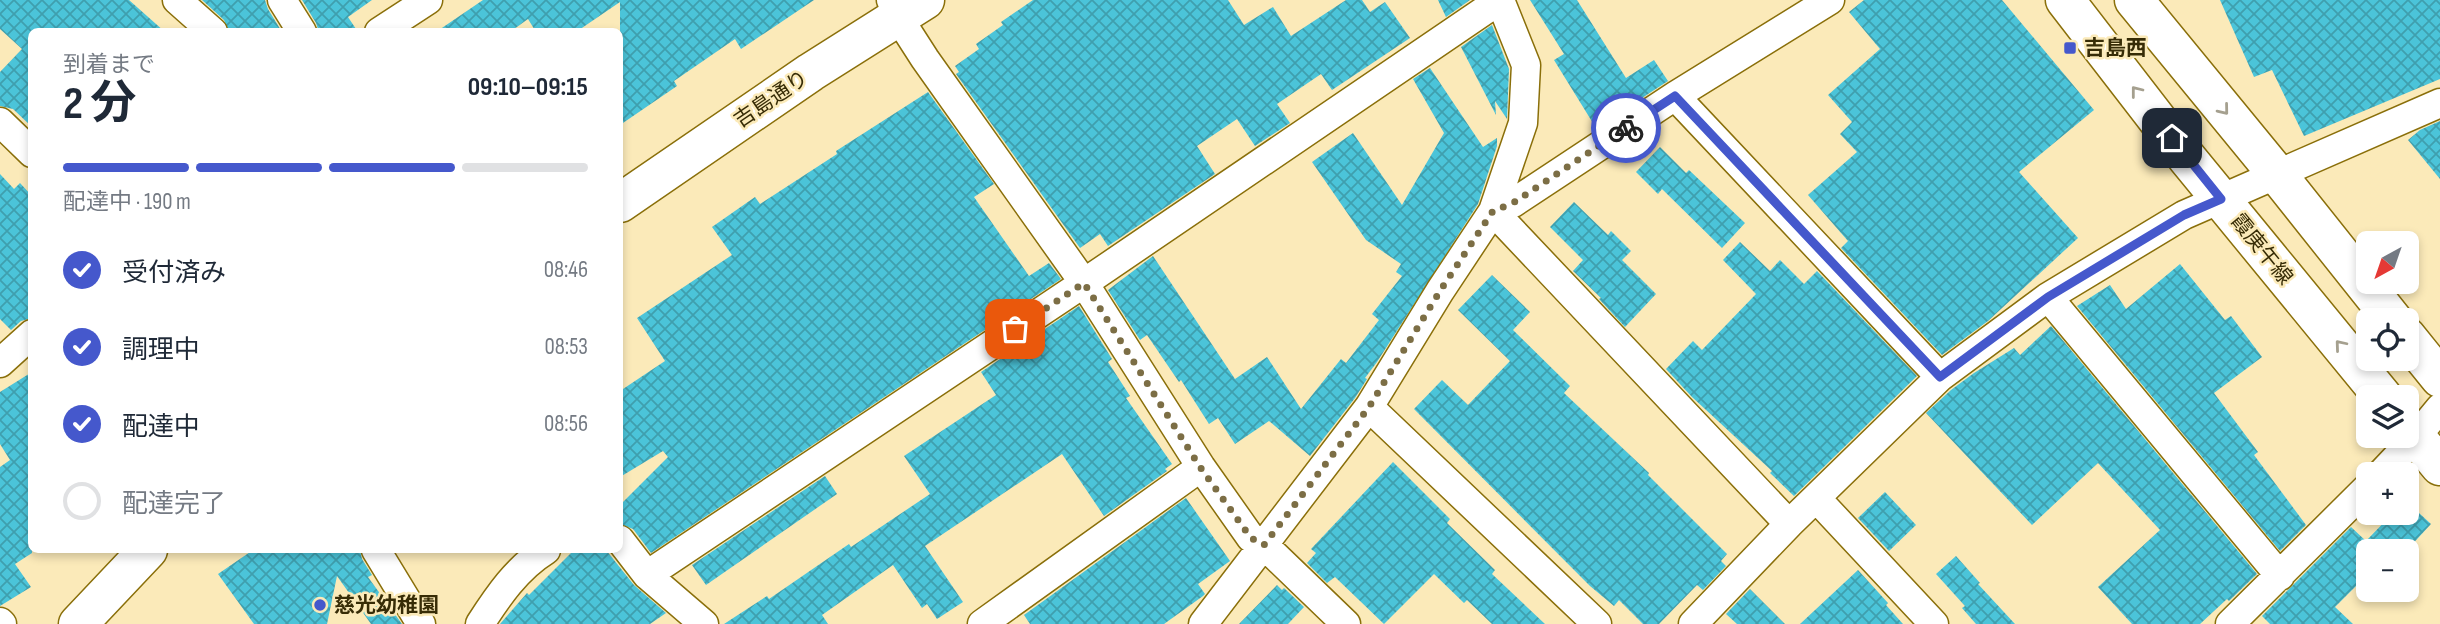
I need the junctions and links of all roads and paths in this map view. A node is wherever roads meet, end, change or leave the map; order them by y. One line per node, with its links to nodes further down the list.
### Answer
1 (177, 0): 9 (street)
2 (282, 0): 10 (street)
3 (428, 0): 11 (street)
4 (1500, 0): 19 (street); 20 (street)
5 (1830, 0): 12 (street)
6 (2065, 0): 17 (street, 霞庚午線, one-way to 6)
7 (2134, 0): 16 (street, one-way to 16)
8 (905, 6): 18 (street, 吉島通り); 20 (street)
9 (209, 28)
10 (300, 28)
11 (385, 28)
12 (1675, 96): 19 (street); 26 (street)
13 (2440, 103): 16 (street)
14 (0, 122): 15 (street)
15 (28, 149)
16 (2276, 173): 17 (street); 22 (street)
17 (2221, 199): 21 (street); 28 (street, 霞庚午線, one-way to 17)
18 (623, 201)
19 (1493, 211): 29 (street); 37 (street)
20 (1084, 283): 34 (street); 43 (street)
21 (2048, 297): 26 (street); 44 (street)
22 (2383, 308)
23 (28, 338): 25 (street)
24 (2419, 352): 27 (street)
25 (0, 363)
26 (1940, 377): 35 (street)
27 (2440, 378)
28 (2374, 385)
29 (1369, 407): 39 (street); 52 (street)
30 (2440, 408): 31 (street)
31 (2419, 425)
32 (2419, 441): 33 (street)
33 (2440, 466)
34 (1200, 467): 39 (street); 49 (street)
35 (1817, 499): 37 (street); 54 (street)
36 (2356, 499): 44 (street)
37 (1788, 524): 53 (street)
38 (623, 544): 43 (street)
39 (1264, 545): 50 (street); 51 (street)
40 (145, 553): 45 (street)
41 (378, 553): 46 (street)
42 (540, 553): 47 (street)
43 (648, 575): 48 (street)
44 (2280, 576): 55 (street)
45 (78, 624)
46 (421, 624)
47 (480, 624)
48 (704, 624)
49 (982, 624)
50 (1203, 624)
51 (1346, 624)
52 (1597, 624)
53 (1693, 624)
54 (1934, 624)
55 (2230, 624)

